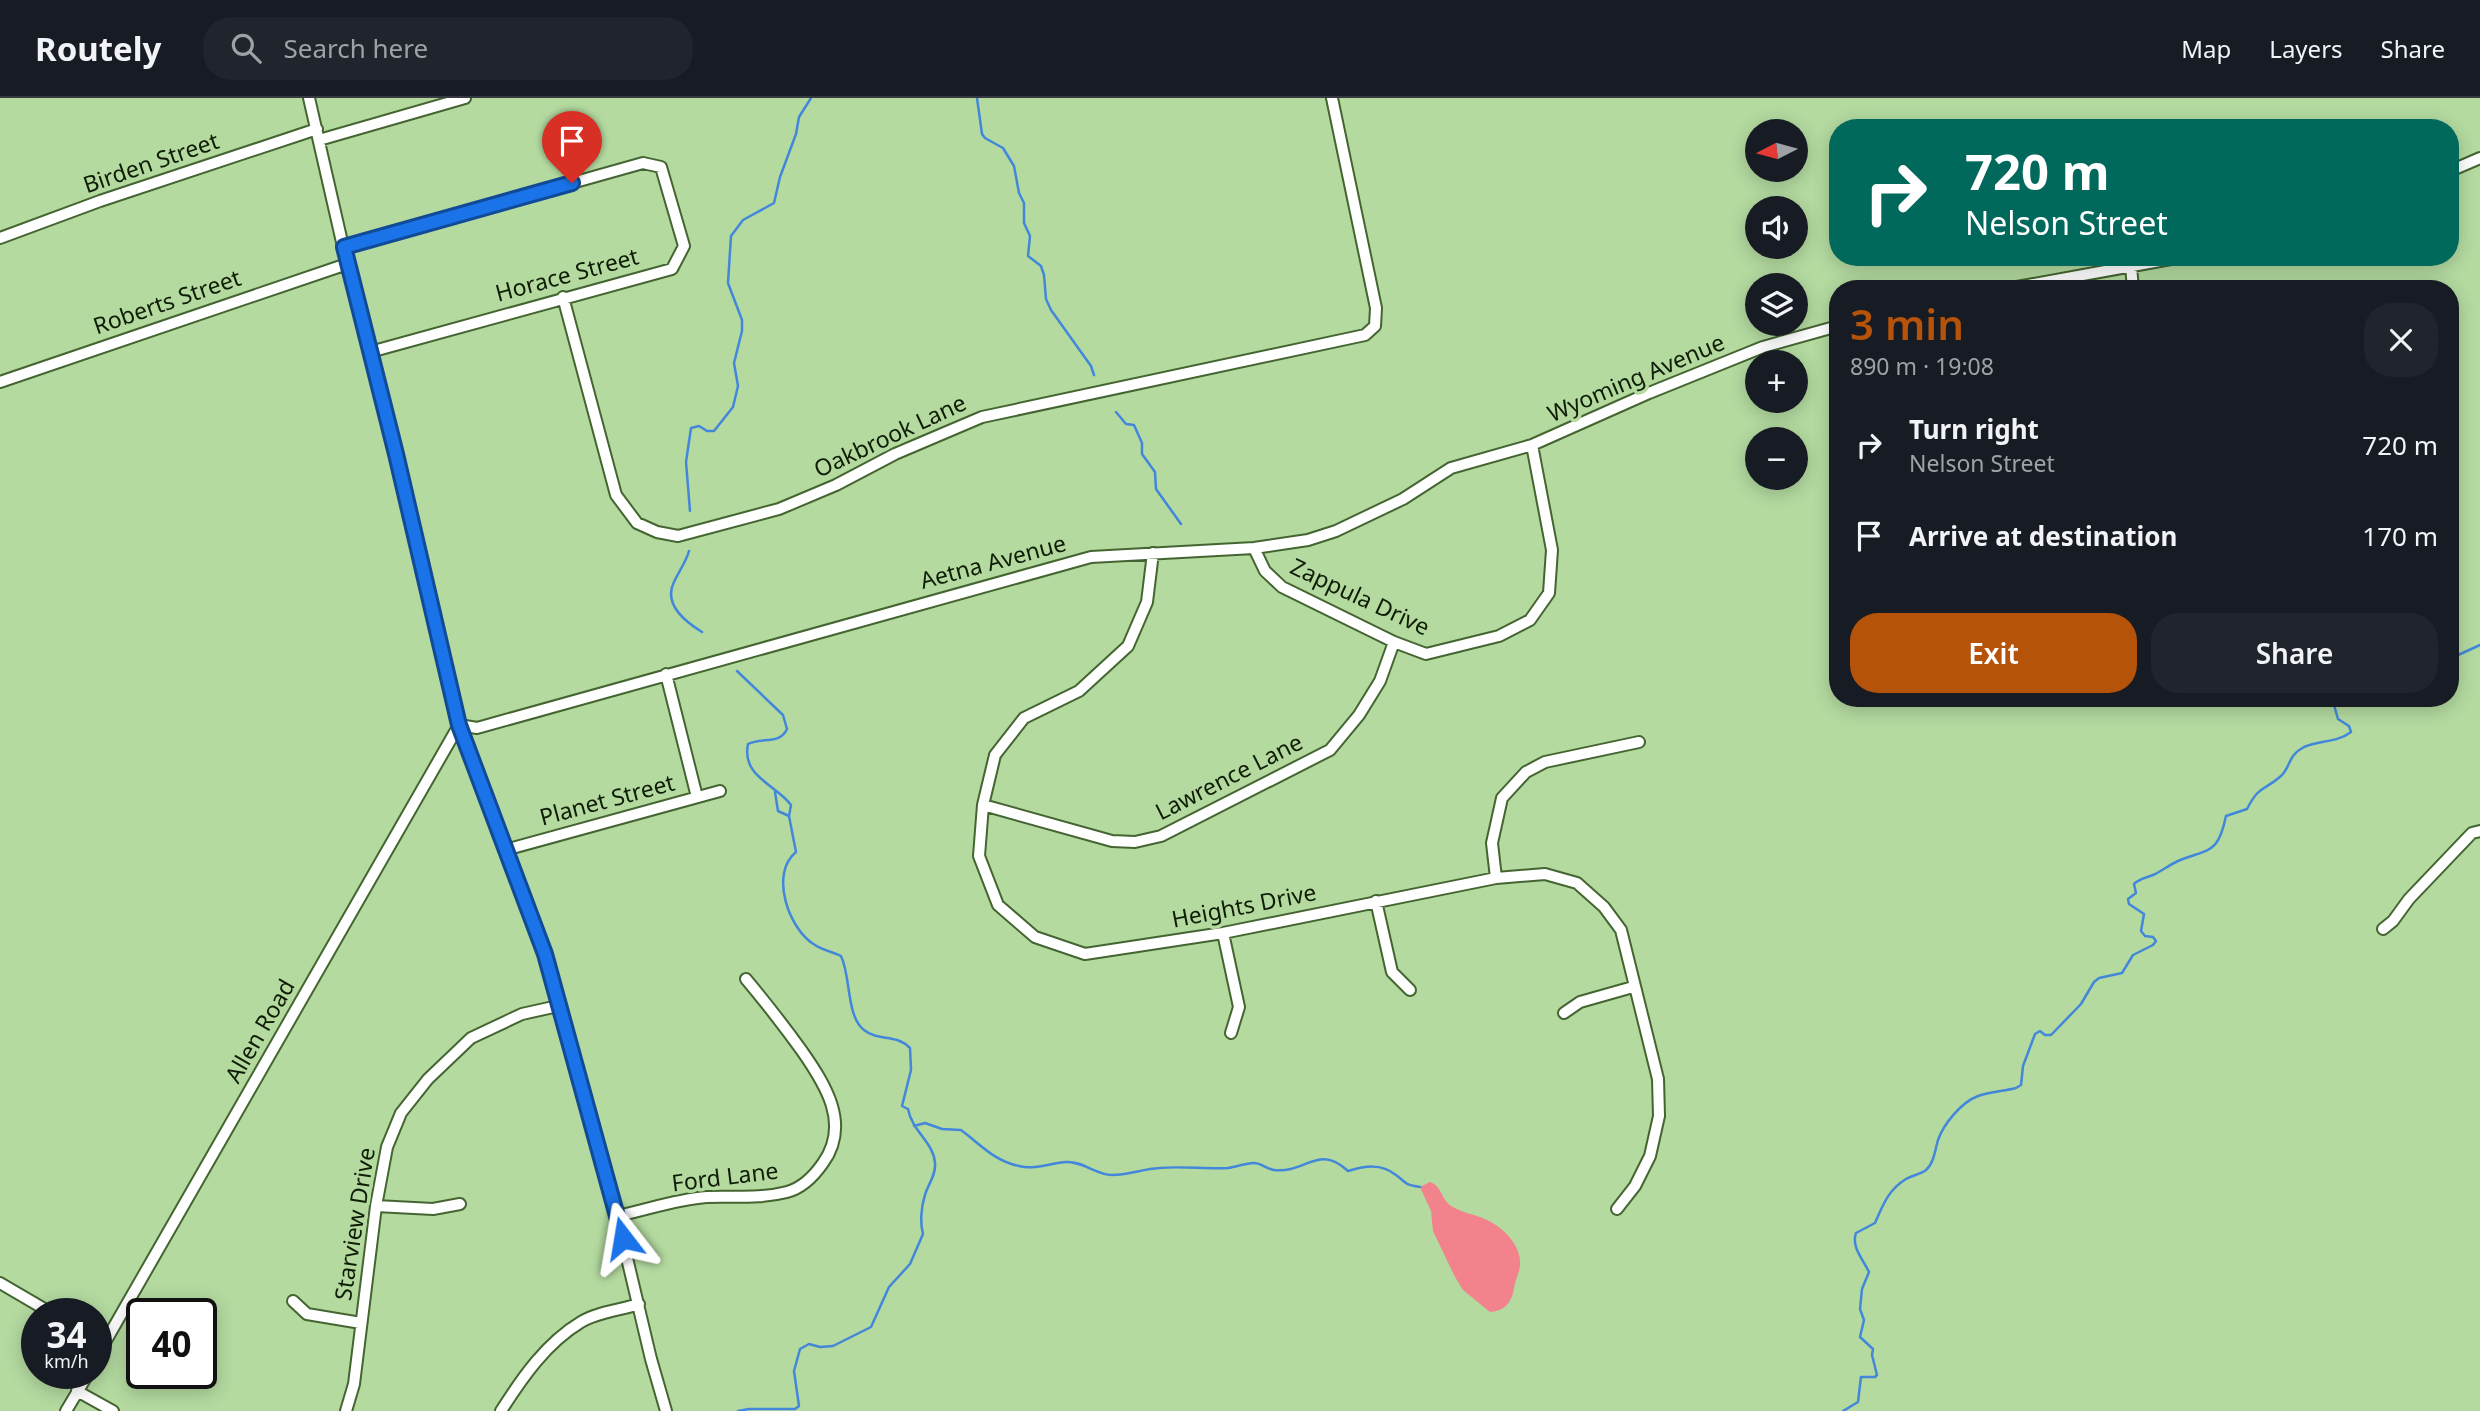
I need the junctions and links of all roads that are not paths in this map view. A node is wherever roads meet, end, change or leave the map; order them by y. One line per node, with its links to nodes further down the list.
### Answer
1 (309, 98): 4 (street)
2 (465, 98): 4 (street, Birden Street)
3 (1332, 98): 13 (street, Oakbrook Lane)
4 (318, 135): 7 (street, Birden Street); 8 (street)
5 (2480, 158): 6 (street)
6 (2459, 167)
7 (0, 238)
8 (344, 247): 9 (street); 13 (street, Horace Street)
9 (347, 264): 15 (street); 16 (street, Roberts Street)
10 (2131, 266): 11 (street); 12 (street)
11 (2055, 280)
12 (2132, 280)
13 (563, 297): 15 (street, Horace Street)
14 (1829, 328): 17 (street, Wyoming Avenue)
15 (370, 352): 22 (street)
16 (0, 382)
17 (1532, 445): 18 (street, Aetna Avenue); 20 (street, Zappula Drive)
18 (1254, 548): 19 (street, Aetna Avenue); 20 (street, Zappula Drive)
19 (1153, 553): 21 (street, Aetna Avenue); 26 (street, Heights Drive)
20 (1394, 642): 26 (street, Lawrence Lane)
21 (666, 674): 22 (street, Aetna Avenue); 25 (street)
22 (459, 725): 28 (street); 48 (street, Allen Road)
23 (1639, 742): 29 (street)
24 (720, 791): 25 (street, Planet Street)
25 (697, 797): 28 (street, Planet Street)
26 (983, 805): 32 (street, Heights Drive)
27 (2480, 831): 31 (street)
28 (505, 850): 36 (street)
29 (1496, 878): 30 (street, Heights Drive); 34 (street, Heights Drive)
30 (1376, 901): 32 (street, Heights Drive); 35 (street)
31 (2383, 929)
32 (1223, 933): 38 (street)
33 (746, 979): 42 (street, Ford Lane)
34 (1633, 987): 37 (street); 41 (street, Heights Drive)
35 (1410, 990)
36 (558, 1006): 40 (street, Starview Drive); 42 (street)
37 (1564, 1013)
38 (1231, 1033)
39 (460, 1204): 40 (street)
40 (376, 1206): 47 (street, Starview Drive)
41 (1617, 1209)
42 (617, 1216): 46 (street)
43 (0, 1283): 44 (street)
44 (25, 1298)
45 (293, 1301): 47 (street)
46 (639, 1304): 53 (street); 54 (street)
47 (360, 1323): 52 (street, Starview Drive)
48 (112, 1324)
49 (77, 1391): 50 (street); 51 (street)
50 (66, 1411)
51 (113, 1411)
52 (346, 1411)
53 (501, 1411)
54 (666, 1411)

